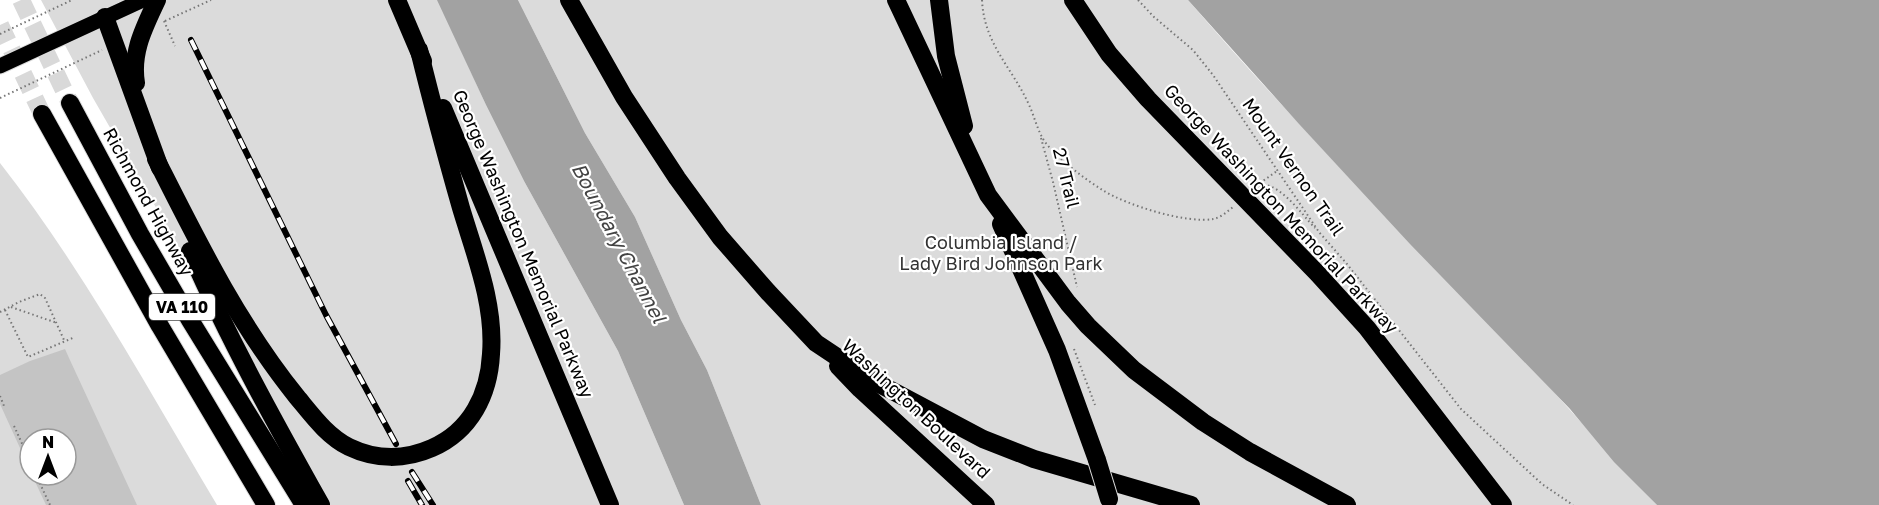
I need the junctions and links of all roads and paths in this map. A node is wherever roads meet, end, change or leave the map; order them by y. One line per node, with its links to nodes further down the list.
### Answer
1 (72, 0): 14 (path)
2 (142, 0): 12 (main road)
3 (157, 0): 20 (highway)
4 (211, 0): 13 (path)
5 (397, 0): 16 (highway, George Washington Memorial Parkway)
6 (569, 0): 38 (highway)
7 (897, 0): 24 (highway)
8 (939, 0): 24 (highway)
9 (982, 0): 22 (path)
10 (1073, 0): 53 (highway, George Washington Memorial Parkway)
11 (1138, 0): 25 (path, Mount Vernon Trail)
12 (105, 17): 17 (main road); 20 (highway)
13 (159, 24)
14 (0, 33)
15 (110, 46): 18 (path)
16 (419, 50): 23 (highway); 49 (highway, George Washington Memorial Parkway)
17 (0, 66)
18 (0, 98)
19 (70, 103): 47 (highway, Richmond Highway / VA 110)
20 (140, 109): 23 (highway)
21 (42, 114): 46 (highway, VA 110)
22 (1041, 136): 29 (path); 31 (path, 27 Trail)
23 (156, 159): 48 (highway)
24 (973, 163): 28 (highway)
25 (1278, 170): 26 (path); 30 (path, Mount Vernon Trail)
26 (1258, 185): 27 (path); 30 (path)
27 (1251, 192)
28 (987, 195): 44 (highway, bridge); 52 (highway)
29 (1237, 204)
30 (1319, 232): 54 (path, Mount Vernon Trail)
31 (1078, 291)
32 (11, 307): 33 (path); 35 (path); 35 (path)
33 (5, 310): 34 (path); 37 (path)
34 (0, 312)
35 (57, 324): 37 (path)
36 (75, 336): 37 (path)
37 (64, 340)
38 (816, 343): 50 (highway, Washington Boulevard); 51 (highway)
39 (0, 396): 40 (path)
40 (4, 406)
41 (14, 426): 42 (path)
42 (18, 435)
43 (42, 487): 45 (path)
44 (1110, 502)
45 (50, 505)
46 (266, 505)
47 (304, 505)
48 (321, 505)
49 (610, 505)
50 (986, 505)
51 (1191, 505)
52 (1347, 505)
53 (1503, 505)
54 (1573, 505)

